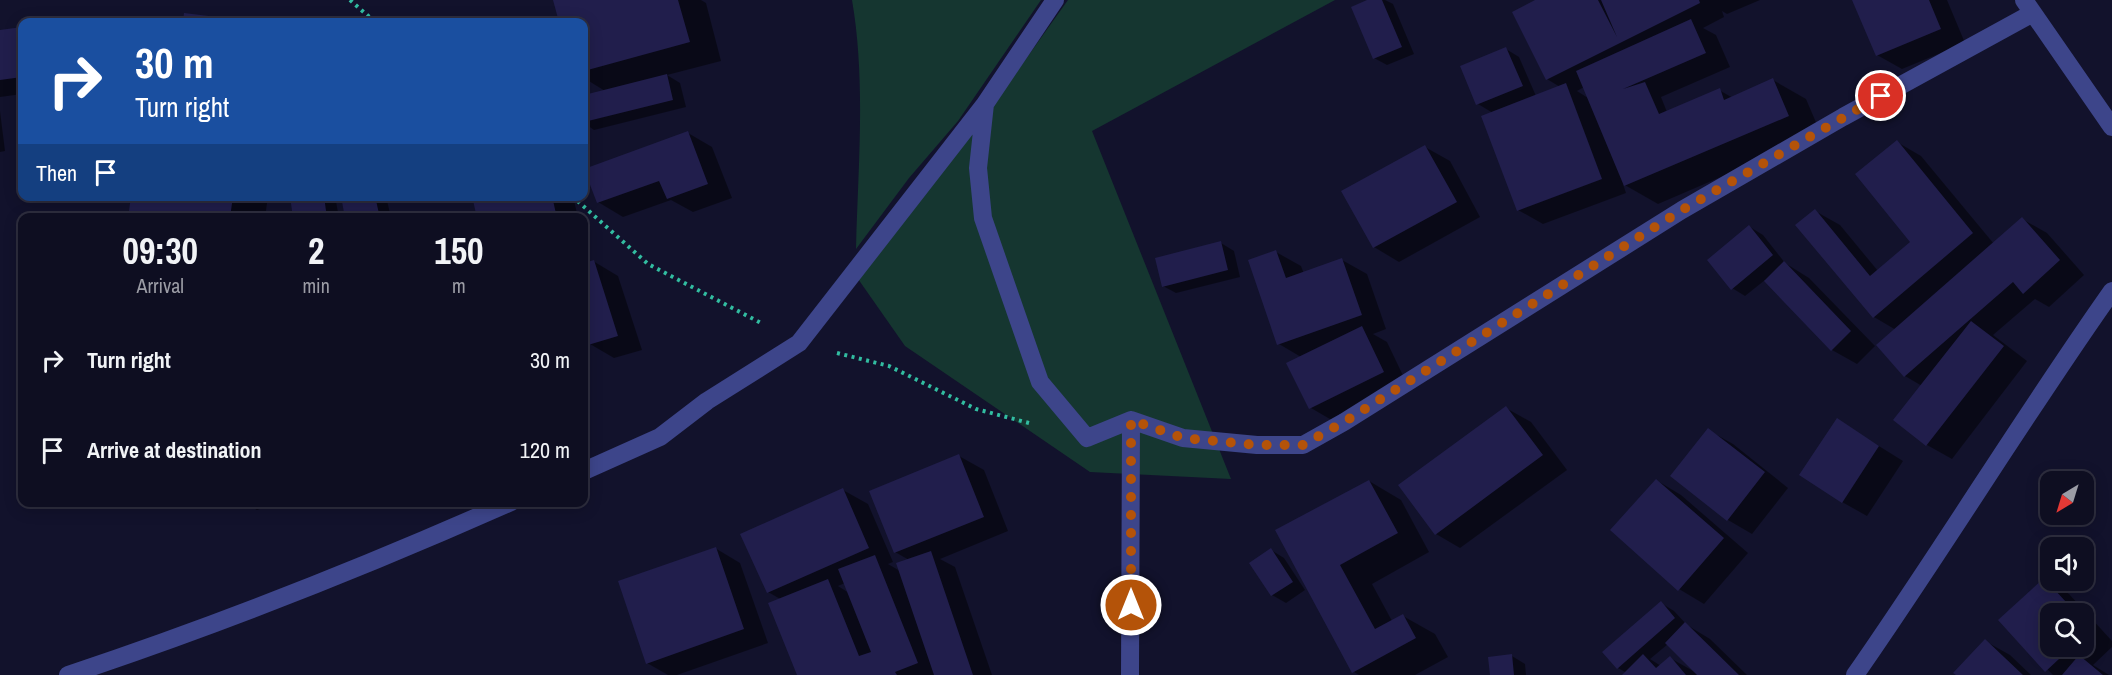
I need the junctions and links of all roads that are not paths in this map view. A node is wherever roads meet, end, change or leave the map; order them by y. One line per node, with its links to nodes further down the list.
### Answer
1 (1055, 0): 3 (street)
2 (2028, 7): 4 (street); 6 (street)
3 (985, 104): 6 (street); 7 (street)
4 (2112, 128)
5 (2112, 291): 11 (street)
6 (1131, 420): 10 (street)
7 (588, 469)
8 (500, 507): 9 (street)
9 (68, 675)
10 (1130, 675)
11 (1855, 675)

